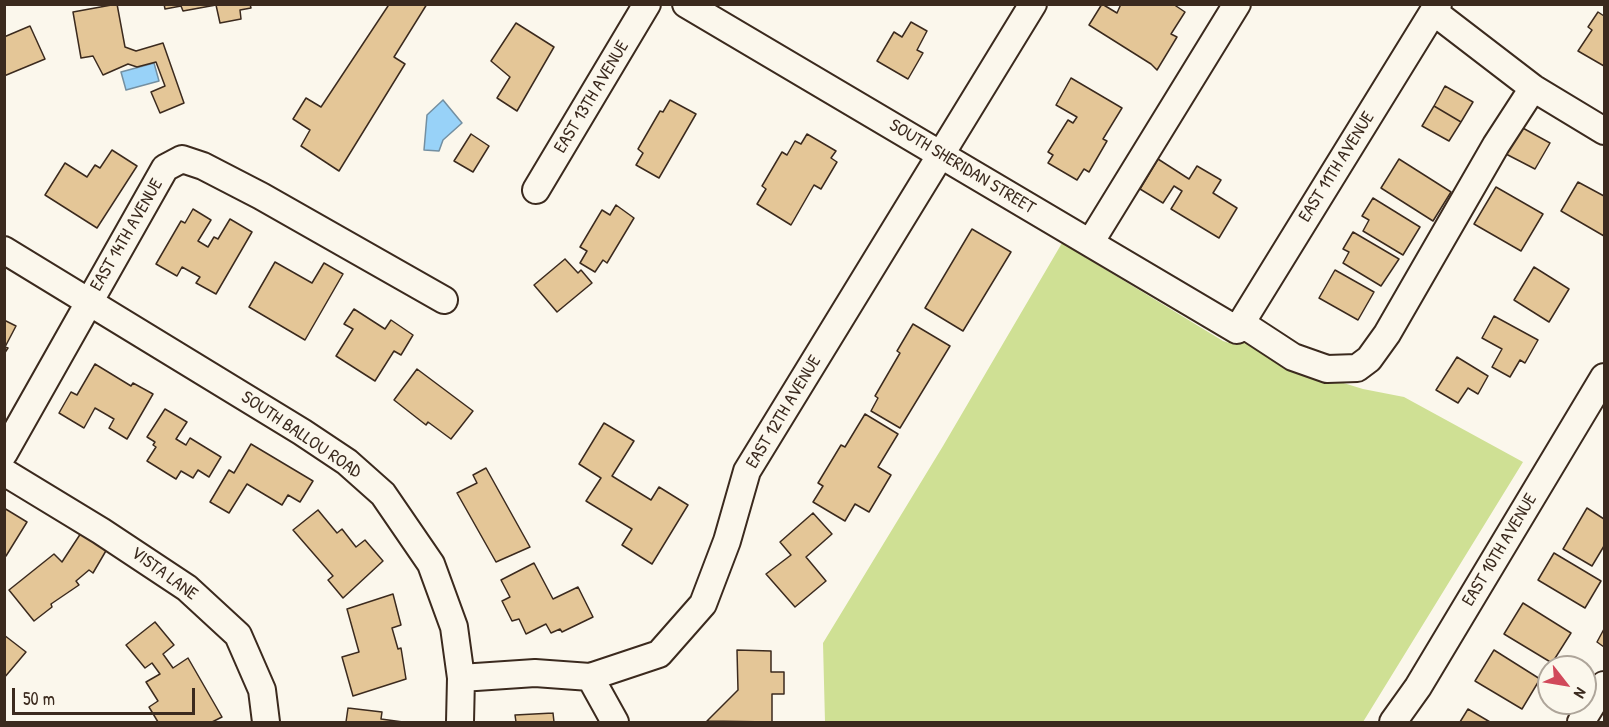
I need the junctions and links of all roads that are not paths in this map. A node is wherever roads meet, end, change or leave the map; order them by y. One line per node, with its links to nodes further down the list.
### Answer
1 (647, 4): 9 (street, EAST 13TH AVENUE)
2 (686, 4): 8 (street, SOUTH SHERIDAN STREET)
3 (1033, 4): 8 (street, EAST 12TH AVENUE)
4 (1237, 4): 10 (street)
5 (1436, 8): 6 (street); 14 (street, EAST 11TH AVENUE)
6 (1533, 88): 7 (street); 14 (street, SOUTH SHERIDAN STREET)
7 (1605, 131)
8 (941, 154): 10 (street, SOUTH SHERIDAN STREET); 18 (street, EAST 12TH AVENUE)
9 (536, 190)
10 (1090, 243): 14 (street, SOUTH SHERIDAN STREET)
11 (4, 250): 13 (street, SOUTH BALLOU ROAD)
12 (444, 300): 13 (street, EAST 14TH AVENUE)
13 (88, 303): 16 (street, EAST 14TH AVENUE); 19 (street, SOUTH BALLOU ROAD)
14 (1239, 327)
15 (1605, 377): 24 (street, EAST 10TH AVENUE)
16 (4, 453)
17 (4, 472): 21 (street, VISTA LANE)
18 (590, 677): 19 (street, EAST 12TH AVENUE); 23 (street)
19 (461, 678): 22 (street, SOUTH BALLOU ROAD)
20 (1605, 685): 25 (street)
21 (266, 723)
22 (460, 723)
23 (615, 723)
24 (1393, 723)
25 (1581, 723)

